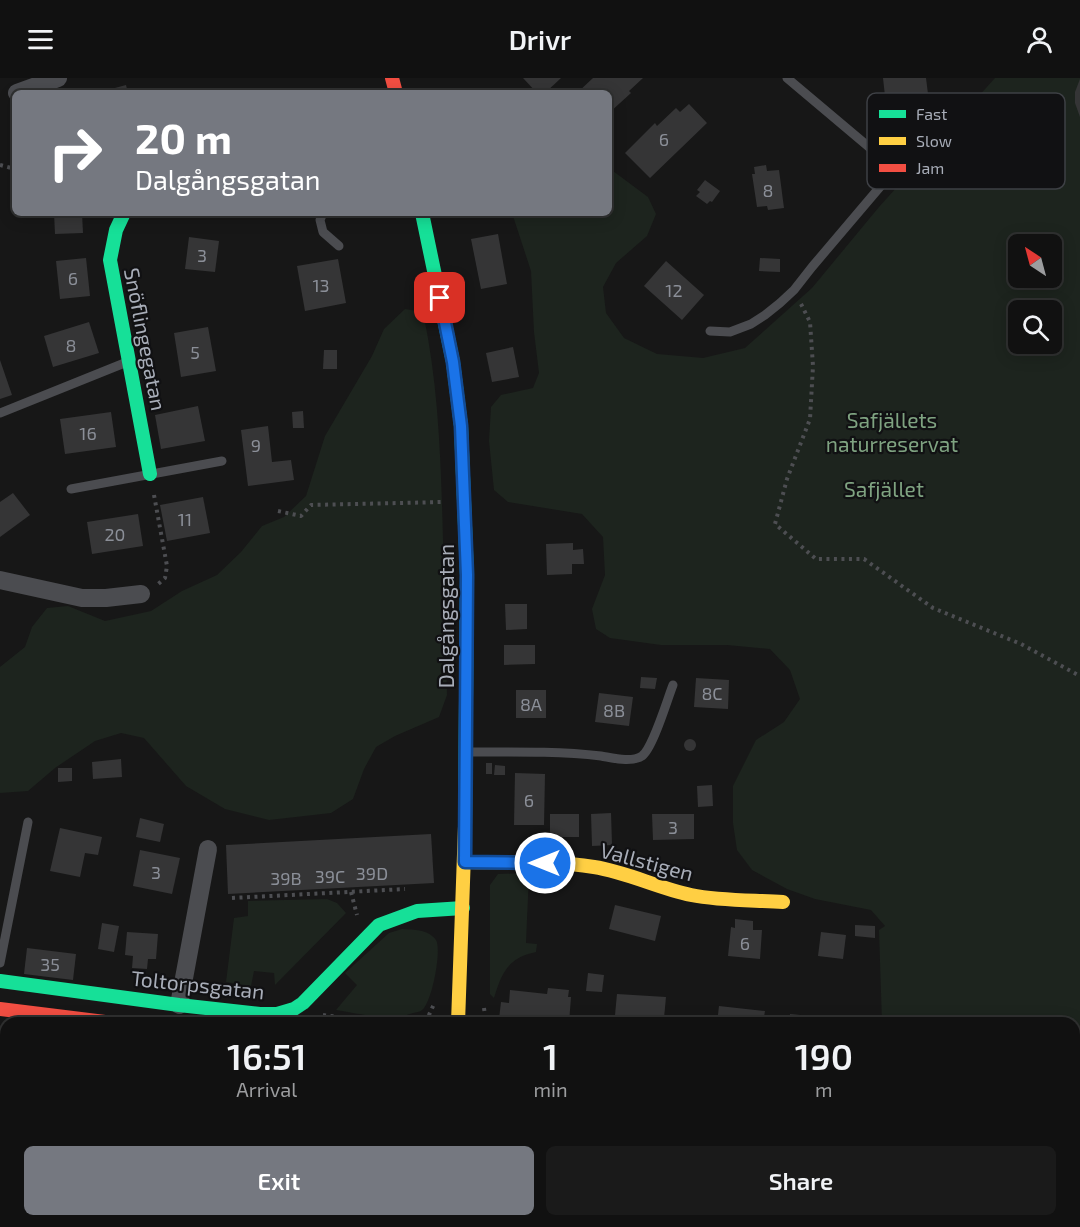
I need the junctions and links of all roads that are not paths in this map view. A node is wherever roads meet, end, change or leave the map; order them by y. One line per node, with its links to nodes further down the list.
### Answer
1 (58, 78): 3 (street)
2 (787, 78): 4 (lane)
3 (24, 90)
4 (867, 145)
5 (878, 189): 10 (lane)
6 (122, 216): 11 (street, Snöflingegatan)
7 (322, 216): 9 (lane)
8 (423, 216): 19 (street, Dalgångsgatan)
9 (339, 246)
10 (710, 331)
11 (129, 361): 12 (lane); 14 (street, Snöflingegatan)
12 (0, 413)
13 (222, 460): 14 (lane)
14 (150, 474): 15 (lane)
15 (71, 489)
16 (0, 580): 17 (street)
17 (141, 594)
18 (673, 685): 19 (lane)
19 (466, 752): 22 (street, Dalgångsgatan)
20 (28, 822): 25 (lane)
21 (208, 849): 27 (street)
22 (465, 862): 23 (street, Vallstigen); 24 (street, Dalgångsgatan)
23 (783, 902)
24 (463, 908): 27 (street, Toltorpsgatan); 30 (street, Dalgångsgatan)
25 (0, 963)
26 (0, 981): 27 (street, Toltorpsgatan)
27 (179, 1005)
28 (0, 1009): 29 (street)
29 (65, 1017)
30 (458, 1017)

